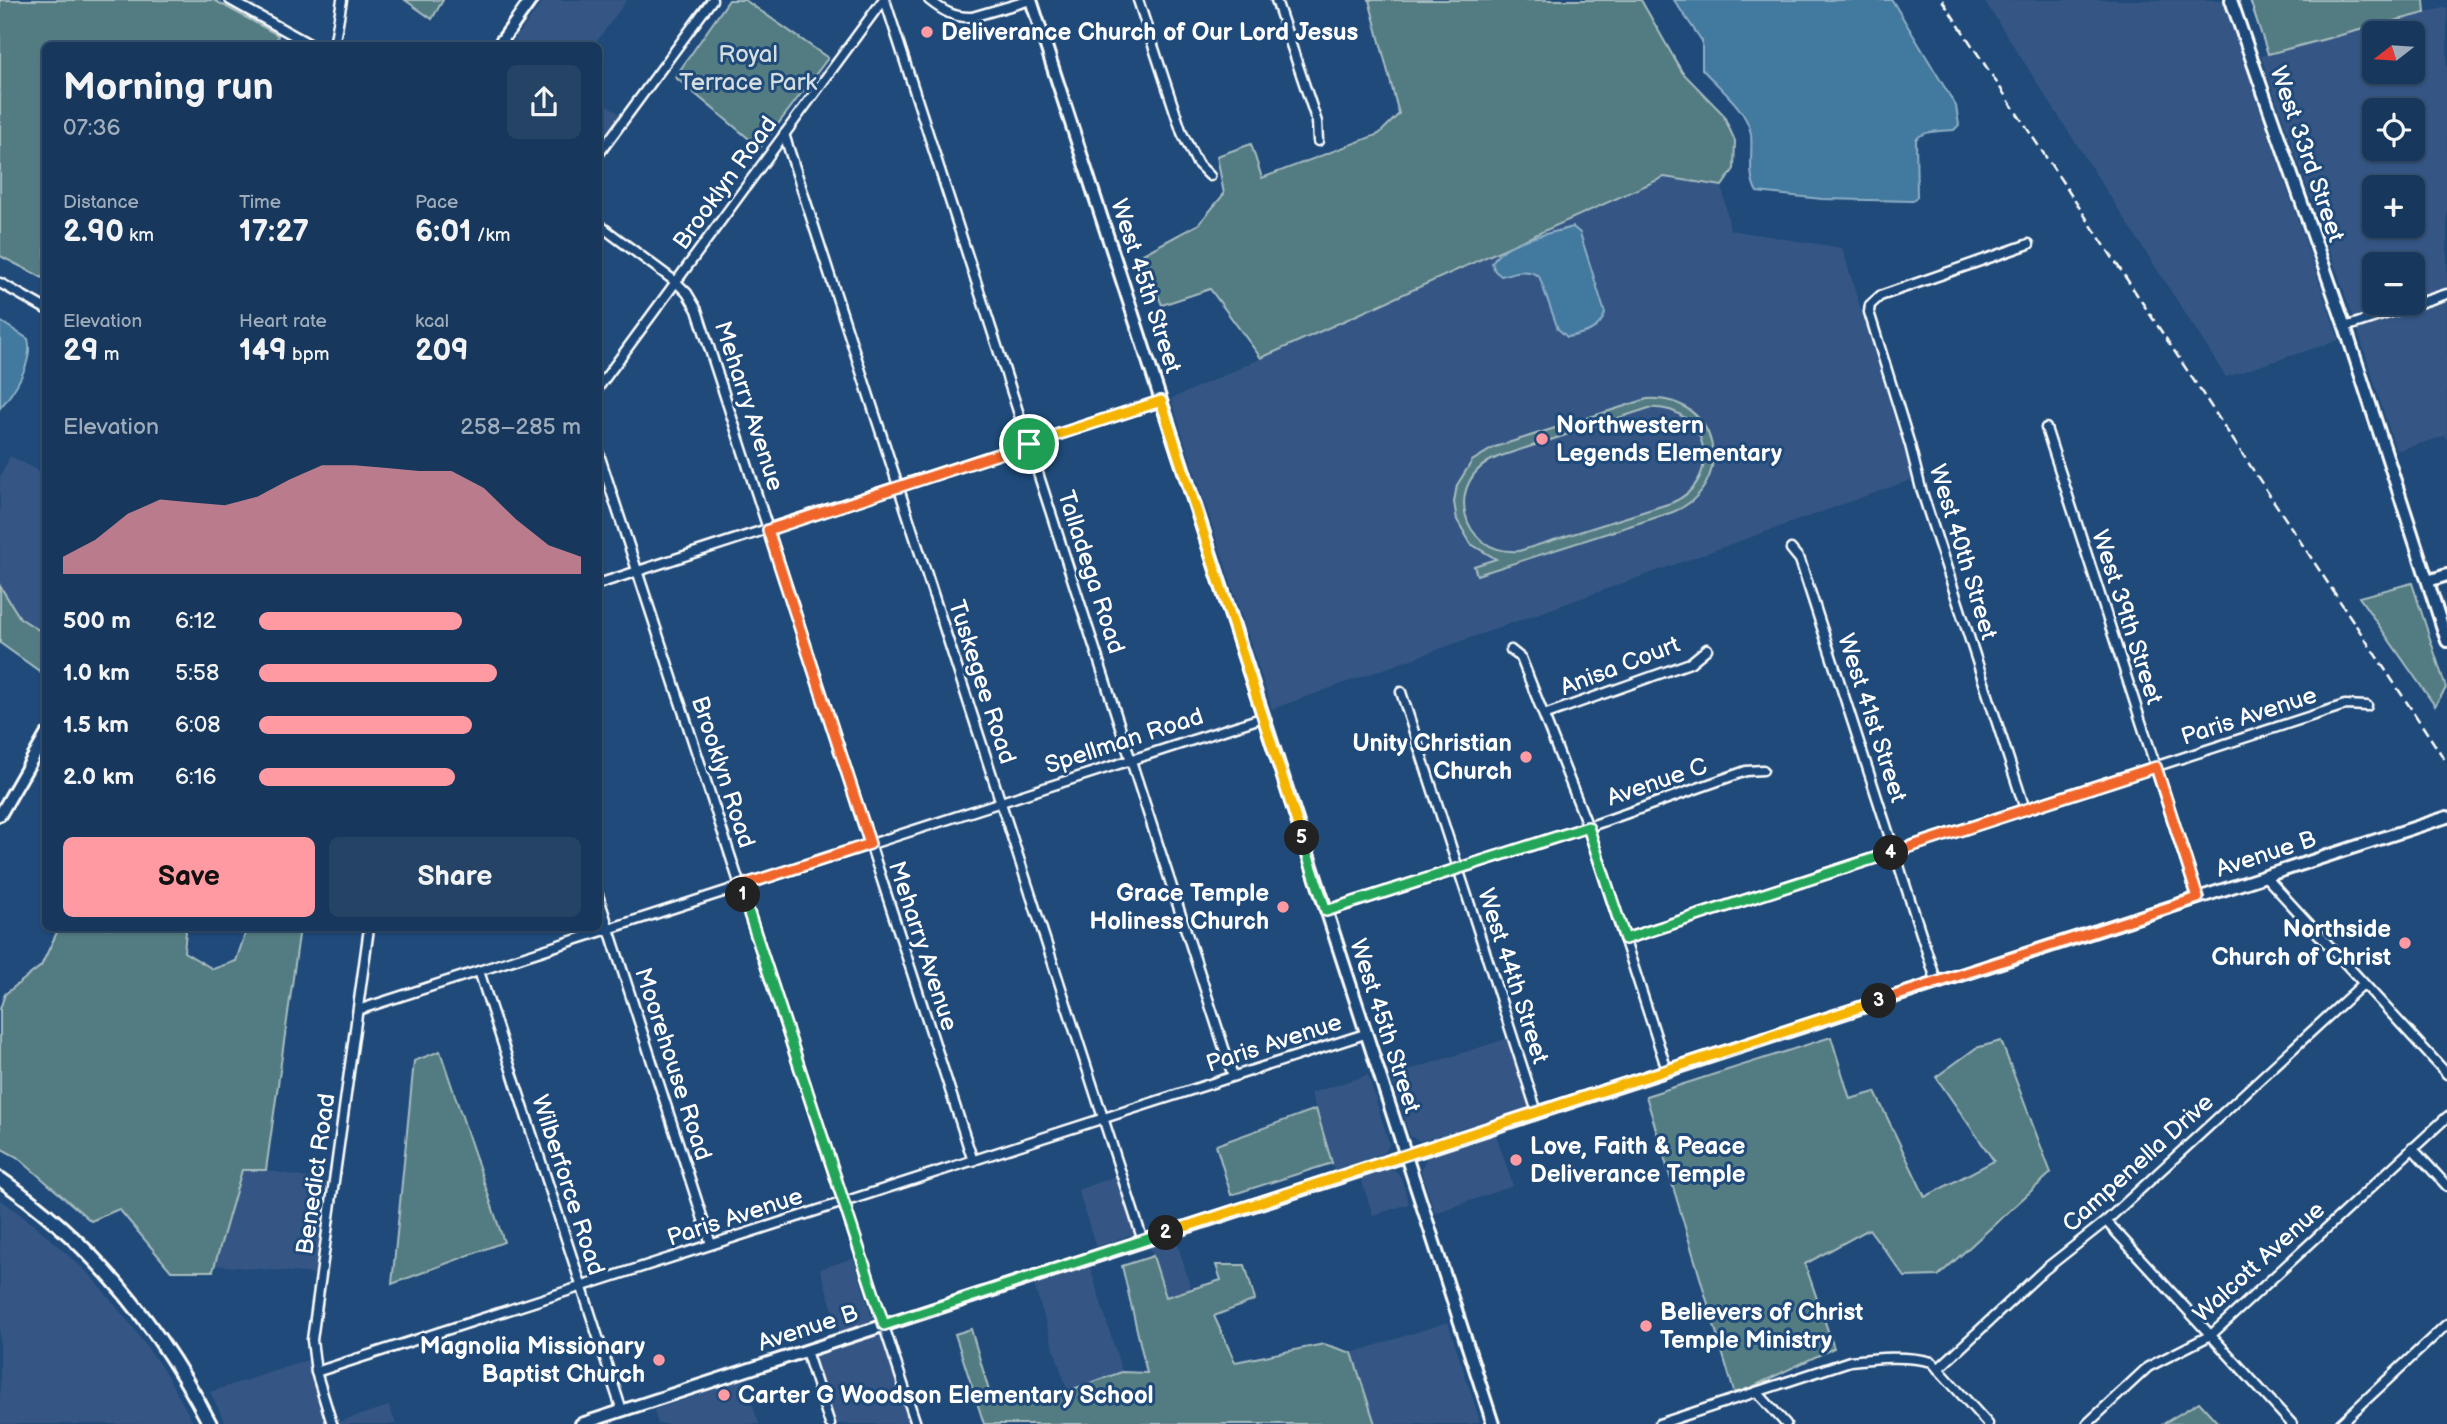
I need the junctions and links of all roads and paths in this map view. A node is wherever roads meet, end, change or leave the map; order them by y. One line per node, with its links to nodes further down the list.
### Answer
1 (230, 0): 11 (street)
2 (341, 0): 12 (street)
3 (531, 0): 13 (street)
4 (712, 0): 16 (street)
5 (884, 0): 14 (street, Brooklyn Road); 28 (street, Talladega Road)
6 (929, 0): 7 (street)
7 (1031, 0): 26 (street, West 45th Street)
8 (1138, 0): 17 (street)
9 (1276, 0): 15 (street)
10 (2231, 0): 24 (street, West 33rd Street)
11 (306, 42)
12 (335, 42)
13 (501, 42)
14 (784, 134): 20 (street, Brooklyn Road); 30 (street, Tuskegee Road)
15 (1318, 141)
16 (602, 150)
17 (1210, 176)
18 (602, 226): 20 (street, Meharry Avenue)
19 (2029, 244): 49 (street, West 40th Street)
20 (676, 282): 25 (street, Brooklyn Road); 31 (street, Meharry Avenue)
21 (0, 283): 23 (street)
22 (2447, 294): 24 (street)
23 (42, 307)
24 (2345, 327): 35 (street, West 33rd Street)
25 (602, 383)
26 (1161, 401): 28 (street); 43 (street, West 45th Street)
27 (2046, 428): 46 (street, West 39th Street)
28 (1029, 444): 30 (street); 45 (street, Talladega Road)
29 (602, 464): 33 (street, Brooklyn Road)
30 (899, 487): 31 (street); 48 (street, Tuskegee Road)
31 (768, 530): 33 (street); 53 (street, Meharry Avenue)
32 (1791, 549): 54 (street, West 41st Street)
33 (638, 571): 36 (street); 57 (street, Brooklyn Road)
34 (2447, 575): 35 (street)
35 (2428, 581): 37 (street, West 33rd Street)
36 (602, 583)
37 (2447, 641)
38 (1707, 649): 42 (street, Anisa Court)
39 (1511, 650): 42 (street)
40 (1401, 692): 55 (street, West 44th Street)
41 (2367, 706): 46 (street, Paris Avenue)
42 (1544, 715): 52 (street)
43 (1264, 717): 45 (street, Spellman Road); 60 (street, West 45th Street)
44 (42, 742): 50 (street)
45 (1131, 759): 48 (street, Spellman Road); 71 (street, Talladega Road)
46 (2156, 767): 49 (street, Paris Avenue); 58 (street, West 39th Street)
47 (1763, 770): 52 (street, Avenue C)
48 (1001, 802): 53 (street, Spellman Road); 74 (street, Tuskegee Road)
49 (2025, 809): 54 (street, Paris Avenue)
50 (0, 815)
51 (2447, 817): 56 (street, Avenue B)
52 (1588, 827): 55 (street, Avenue C); 63 (street)
53 (870, 844): 57 (street, Spellman Road); 77 (street, Meharry Avenue)
54 (1895, 851): 63 (street, Paris Avenue); 65 (street, West 41st Street)
55 (1457, 869): 60 (street, Avenue C); 72 (street, West 44th Street)
56 (2265, 876): 58 (street, Avenue B); 66 (street)
57 (740, 886): 61 (street, Spellman Road); 80 (street, Brooklyn Road)
58 (2198, 898): 65 (street, Avenue B)
59 (602, 907): 61 (street, Moorehouse Road)
60 (1326, 911): 68 (street, West 45th Street)
61 (609, 929): 64 (street, Spellman Road); 83 (street, Moorehouse Road)
62 (369, 931): 67 (street, Benedict Road)
63 (1625, 939): 69 (street)
64 (479, 971): 67 (street, Spellman Road); 84 (street, Wilberforce Road)
65 (1937, 983): 69 (street, Avenue B)
66 (2363, 984): 70 (street); 81 (street, Campenella Drive)
67 (358, 1010): 90 (street, Benedict Road)
68 (1365, 1034): 71 (street, Paris Avenue); 76 (street, West 45th Street)
69 (1667, 1070): 72 (street, Avenue B)
70 (2447, 1074)
71 (1233, 1076): 74 (street, Paris Avenue)
72 (1537, 1112): 76 (street, Avenue B)
73 (2447, 1116): 75 (street, Walcott Avenue)
74 (1103, 1118): 77 (street, Paris Avenue); 82 (street, Tuskegee Road)
75 (2412, 1148): 79 (street); 87 (street, Walcott Avenue)
76 (1405, 1155): 82 (street, Avenue B); 98 (street, West 45th Street)
77 (972, 1161): 80 (street, Paris Avenue)
78 (0, 1179): 93 (main road)
79 (2447, 1186)
80 (842, 1203): 83 (street, Paris Avenue); 86 (street, Brooklyn Road)
81 (2106, 1222): 87 (street); 89 (street, Campenella Drive)
82 (1143, 1241): 86 (street, Avenue B)
83 (711, 1244): 84 (street, Paris Avenue)
84 (581, 1287): 90 (street, Paris Avenue); 92 (street, Wilberforce Road)
85 (2447, 1324): 104 (street)
86 (884, 1325): 88 (street, Avenue B); 97 (street, Brooklyn Road)
87 (2211, 1335): 102 (street, Walcott Avenue); 103 (street)
88 (806, 1350): 92 (street, Avenue B); 96 (street)
89 (1938, 1369): 91 (street); 101 (street)
90 (316, 1372): 94 (street, Benedict Road)
91 (1757, 1392): 99 (street); 100 (street)
92 (622, 1411): 95 (street, Avenue B)
93 (210, 1424)
94 (332, 1424)
95 (581, 1424)
96 (830, 1424)
97 (916, 1424)
98 (1493, 1424)
99 (1659, 1424)
100 (1786, 1424)
101 (1989, 1424)
102 (2087, 1424)
103 (2292, 1424)
104 (2340, 1424)

